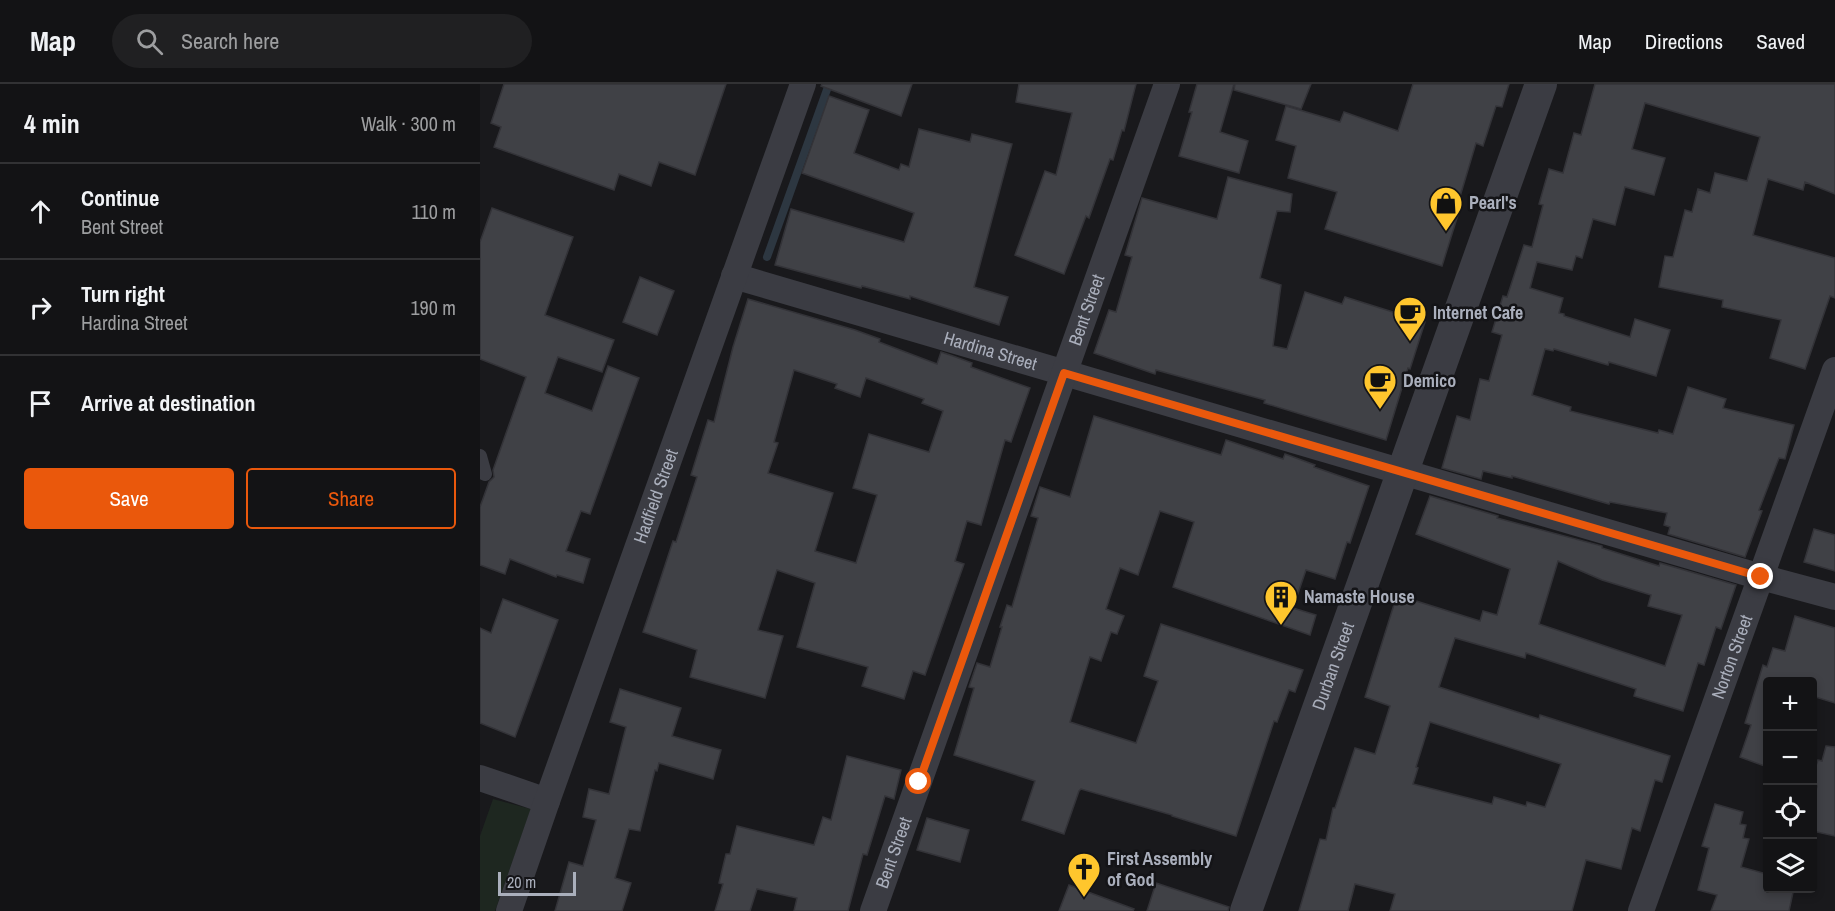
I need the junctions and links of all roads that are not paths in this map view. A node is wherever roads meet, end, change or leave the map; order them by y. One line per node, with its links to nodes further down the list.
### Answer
1 (803, 84): 4 (street, Hadfield Street)
2 (1167, 84): 6 (street, Bent Street)
3 (1541, 84): 8 (street, Durban Street)
4 (734, 276): 6 (street, Hardina Street); 13 (street, Hadfield Street)
5 (1835, 370): 10 (street, Norton Street)
6 (1064, 373): 8 (street, Hardina Street); 15 (street, Bent Street)
7 (480, 456): 9 (lane)
8 (1402, 472): 10 (street, Hardina Street); 16 (street, Durban Street)
9 (484, 474)
10 (1761, 577): 11 (street, Hardina Street); 17 (street, Norton Street)
11 (1835, 597)
12 (482, 787): 13 (street)
13 (547, 801): 14 (street, Hadfield Street)
14 (509, 911)
15 (873, 911)
16 (1246, 911)
17 (1641, 911)

